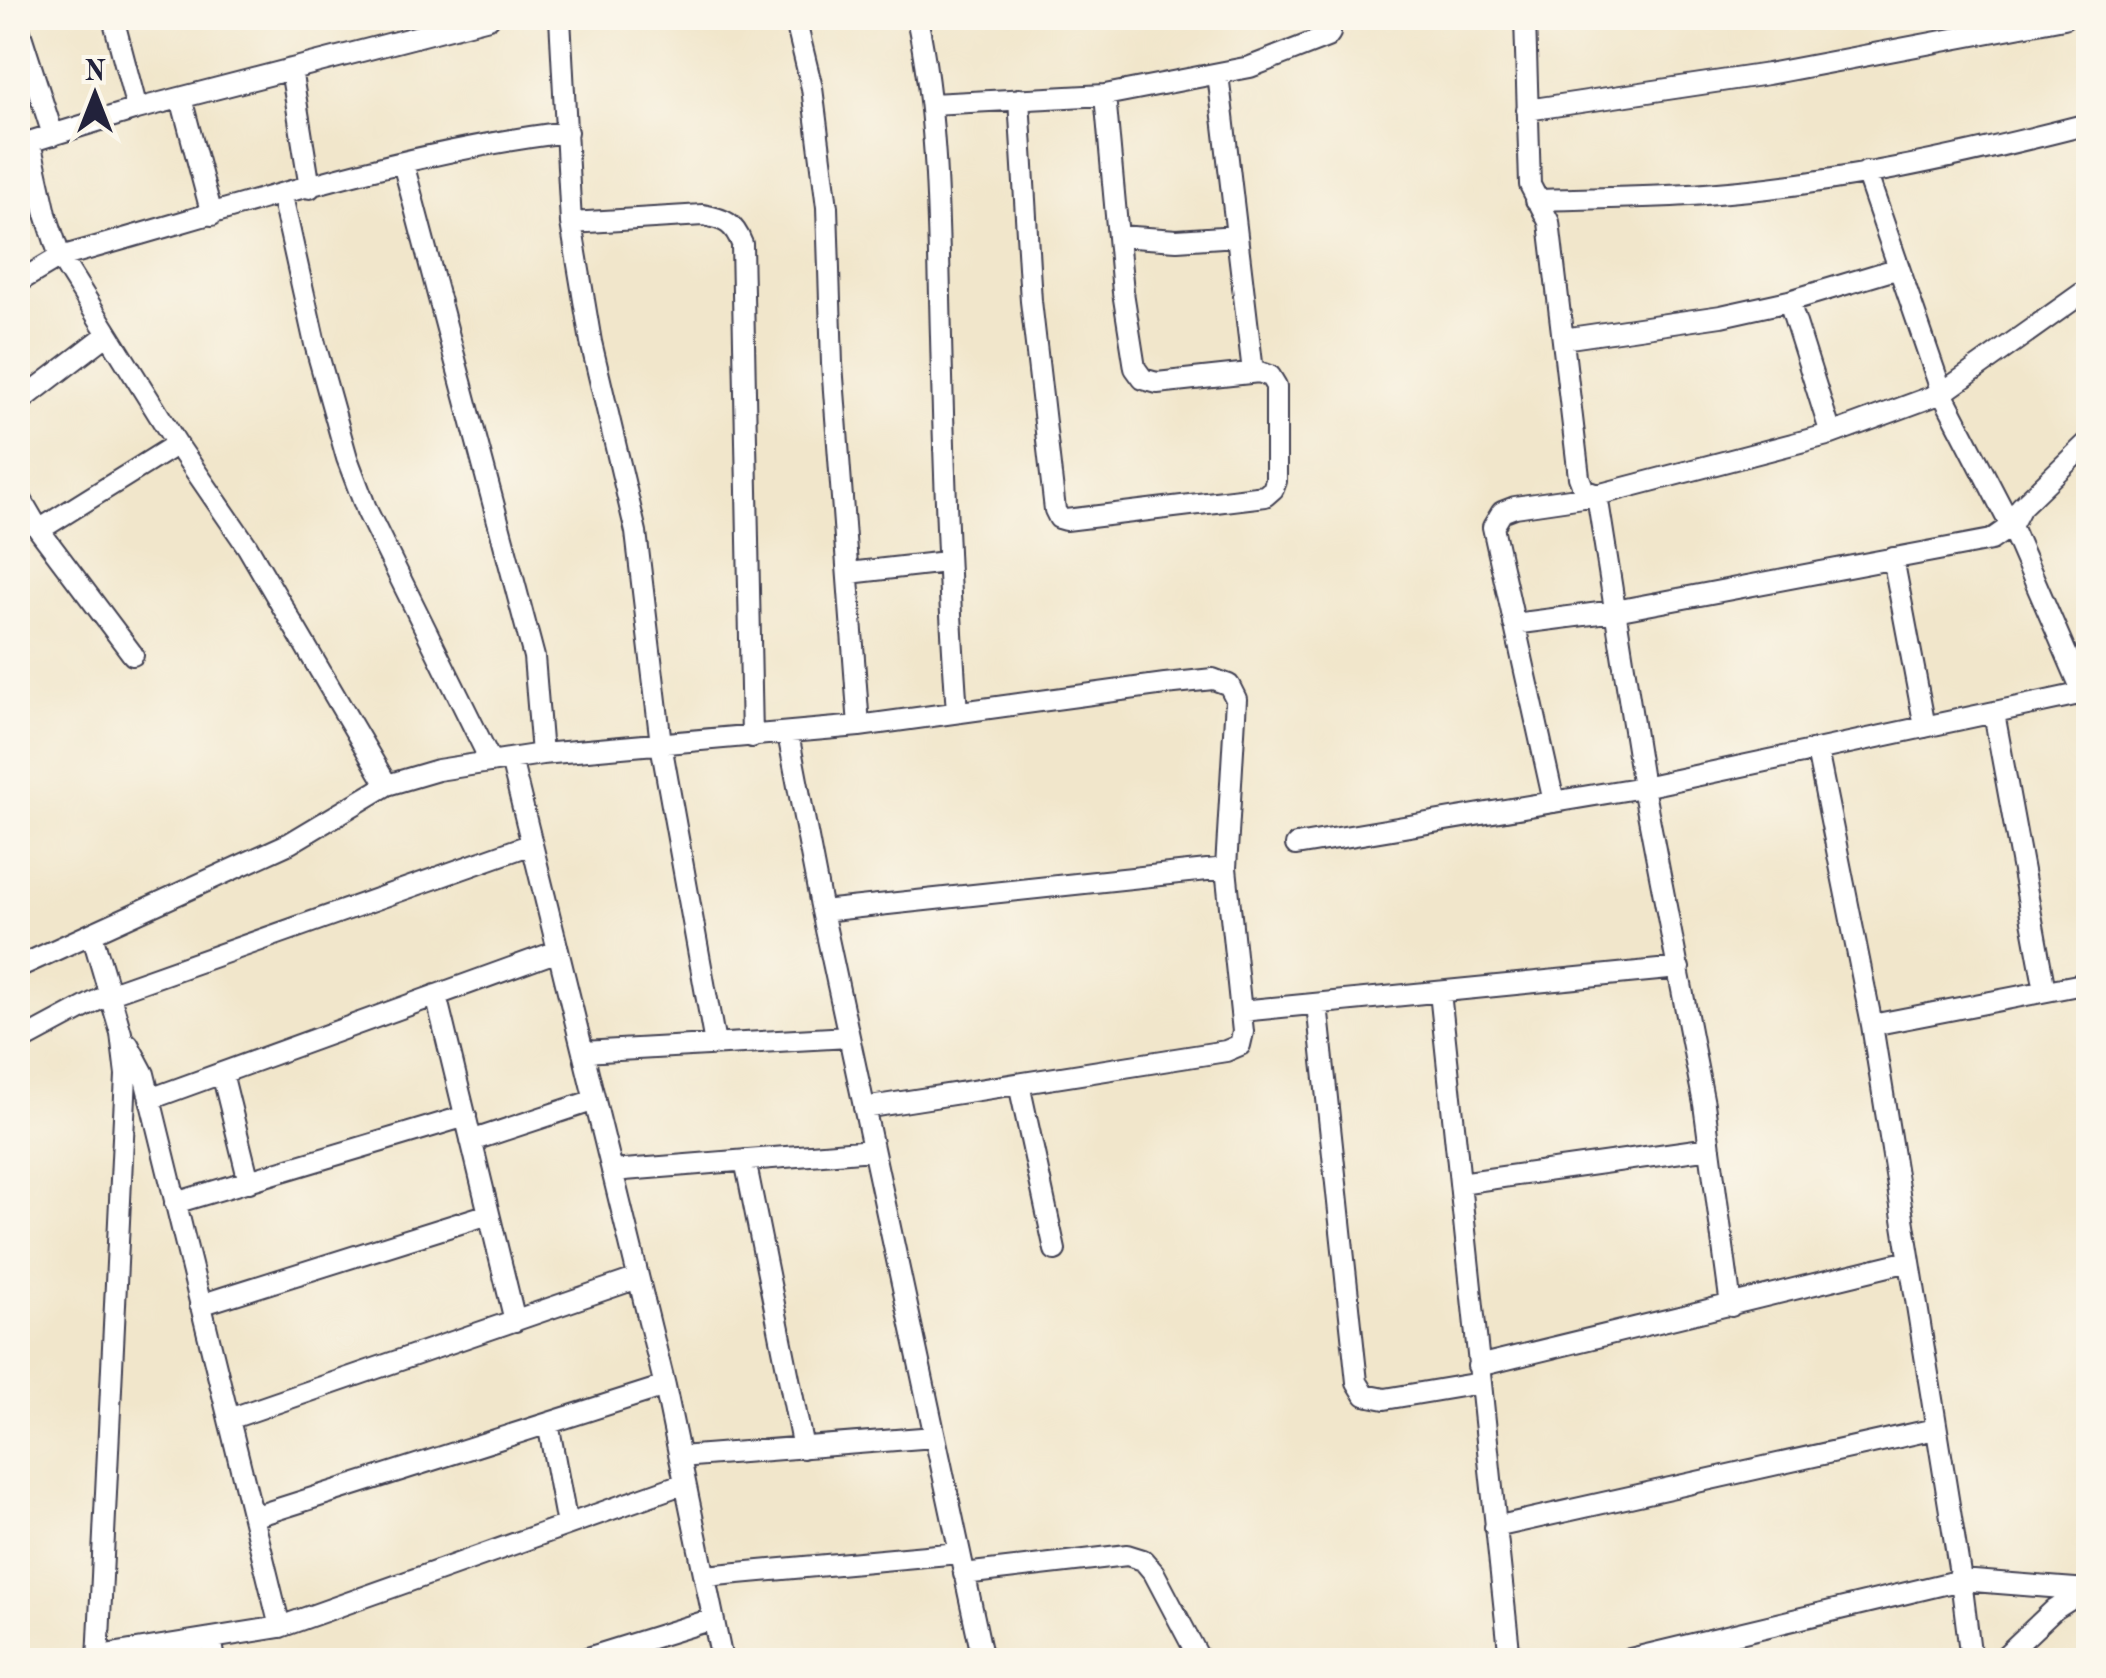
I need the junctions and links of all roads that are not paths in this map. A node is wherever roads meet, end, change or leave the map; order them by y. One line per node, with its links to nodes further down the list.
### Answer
1 (113, 18): 16 (street)
2 (489, 18): 10 (street)
3 (560, 18): 19 (street)
4 (794, 18): 50 (street)
5 (918, 18): 15 (street)
6 (1326, 18): 11 (street)
7 (1525, 18): 17 (street)
8 (2064, 18): 17 (street)
9 (18, 26): 20 (street)
10 (291, 69): 13 (street); 24 (street)
11 (1218, 74): 12 (street); 30 (street)
12 (1104, 95): 14 (street); 29 (street)
13 (181, 98): 16 (street); 27 (street)
14 (1019, 99): 15 (street); 38 (street)
15 (931, 104): 49 (street)
16 (137, 109): 20 (street)
17 (1528, 110): 26 (street)
18 (2088, 124): 23 (street)
19 (567, 132): 22 (street); 28 (street)
20 (53, 136): 21 (street)
21 (24, 144): 31 (street)
22 (402, 163): 24 (street); 63 (street)
23 (1866, 172): 26 (street); 32 (street)
24 (310, 188): 25 (street)
25 (282, 196): 27 (street); 64 (street)
26 (1536, 200): 37 (street)
27 (212, 216): 31 (street)
28 (571, 223): 60 (street); 61 (street)
29 (1118, 236): 30 (street); 38 (street)
30 (1237, 236): 38 (street)
31 (60, 257): 33 (street); 36 (street)
32 (1899, 268): 35 (street); 39 (street)
33 (18, 282)
34 (2088, 289): 39 (street)
35 (1789, 301): 37 (street); 41 (street)
36 (108, 334): 40 (street); 43 (street)
37 (1563, 339): 45 (street)
38 (1253, 372)
39 (1942, 392): 41 (street); 46 (street)
40 (18, 403)
41 (1831, 434): 45 (street)
42 (2088, 442): 46 (street)
43 (178, 444): 47 (street); 65 (street)
44 (18, 494): 47 (street)
45 (1597, 496): 51 (street); 52 (street)
46 (2011, 526): 48 (street); 54 (street)
47 (39, 530): 53 (street)
48 (1893, 558): 51 (street); 58 (street)
49 (946, 562): 50 (street); 55 (street)
50 (849, 573): 57 (street)
51 (1615, 611): 52 (street); 66 (street)
52 (1514, 624): 67 (street)
53 (133, 655)
54 (2086, 699): 56 (street)
55 (957, 712): 57 (street); 70 (street)
56 (1994, 713): 58 (street); 78 (street)
57 (859, 726): 59 (street)
58 (1925, 728): 62 (street)
59 (788, 734): 60 (street); 71 (street)
60 (752, 737): 61 (street)
61 (661, 744): 63 (street); 87 (street)
62 (1817, 750): 66 (street); 83 (street)
63 (542, 754): 64 (street)
64 (501, 760): 65 (street); 68 (street)
65 (387, 785): 72 (street)
66 (1643, 788): 67 (street); 75 (street)
67 (1554, 802): 69 (street)
68 (532, 844): 73 (street); 79 (street)
69 (1296, 845)
70 (1226, 868): 71 (street); 82 (street)
71 (822, 911): 85 (street)
72 (92, 934): 74 (street); 79 (street)
73 (558, 950): 80 (street); 88 (street)
74 (18, 967)
75 (1679, 968): 77 (street); 96 (street)
76 (2088, 983): 78 (street)
77 (1440, 992): 81 (street); 101 (street)
78 (2045, 992): 83 (street)
79 (110, 993): 84 (street); 86 (street)
80 (436, 995): 89 (street); 94 (street)
81 (1307, 1005): 82 (street); 110 (street)
82 (1248, 1009): 90 (street)
83 (1872, 1025): 105 (street)
84 (121, 1033): 91 (street); 130 (street)
85 (848, 1037): 87 (street); 93 (street)
86 (18, 1042)
87 (715, 1044): 88 (street)
88 (583, 1052): 92 (street)
89 (222, 1073): 91 (street); 100 (street)
90 (1019, 1084): 93 (street); 104 (street)
91 (150, 1099): 102 (street)
92 (595, 1100): 95 (street); 99 (street)
93 (864, 1108): 97 (street)
94 (466, 1116): 95 (street); 100 (street)
95 (472, 1141): 103 (street)
96 (1710, 1148): 101 (street); 108 (street)
97 (873, 1150): 98 (street); 115 (street)
98 (745, 1160): 99 (street); 116 (street)
99 (612, 1171): 106 (street)
100 (249, 1182): 102 (street)
101 (1460, 1183): 110 (street)
102 (176, 1203): 107 (street)
103 (489, 1214): 107 (street); 109 (street)
104 (1055, 1250)
105 (1909, 1260): 108 (street); 114 (street)
106 (638, 1278): 109 (street); 111 (street)
107 (200, 1304): 112 (street)
108 (1731, 1306): 110 (street)
109 (514, 1320): 112 (street)
110 (1480, 1374): 121 (street)
111 (665, 1386): 113 (street); 117 (street)
112 (228, 1419): 119 (street)
113 (548, 1424): 119 (street); 120 (street)
114 (1935, 1428): 121 (street); 124 (street)
115 (934, 1437): 116 (street); 122 (street)
116 (802, 1448): 117 (street)
117 (680, 1458): 118 (street)
118 (685, 1483): 120 (street); 123 (street)
119 (253, 1518): 127 (street)
120 (567, 1525): 127 (street)
121 (1495, 1527): 136 (street)
122 (962, 1564): 123 (street); 134 (street); 135 (street)
123 (704, 1576): 126 (street)
124 (1962, 1580): 125 (street); 137 (street); 138 (street)
125 (2087, 1590): 139 (street)
126 (713, 1619): 129 (street); 133 (street)
127 (280, 1627): 128 (street)
128 (211, 1638): 130 (street); 131 (street)
129 (605, 1657): 132 (street)
130 (97, 1659)
131 (215, 1660)
132 (580, 1660)
133 (722, 1660)
134 (983, 1660)
135 (1200, 1660)
136 (1510, 1660)
137 (1626, 1660)
138 (1971, 1660)
139 (2000, 1660)

